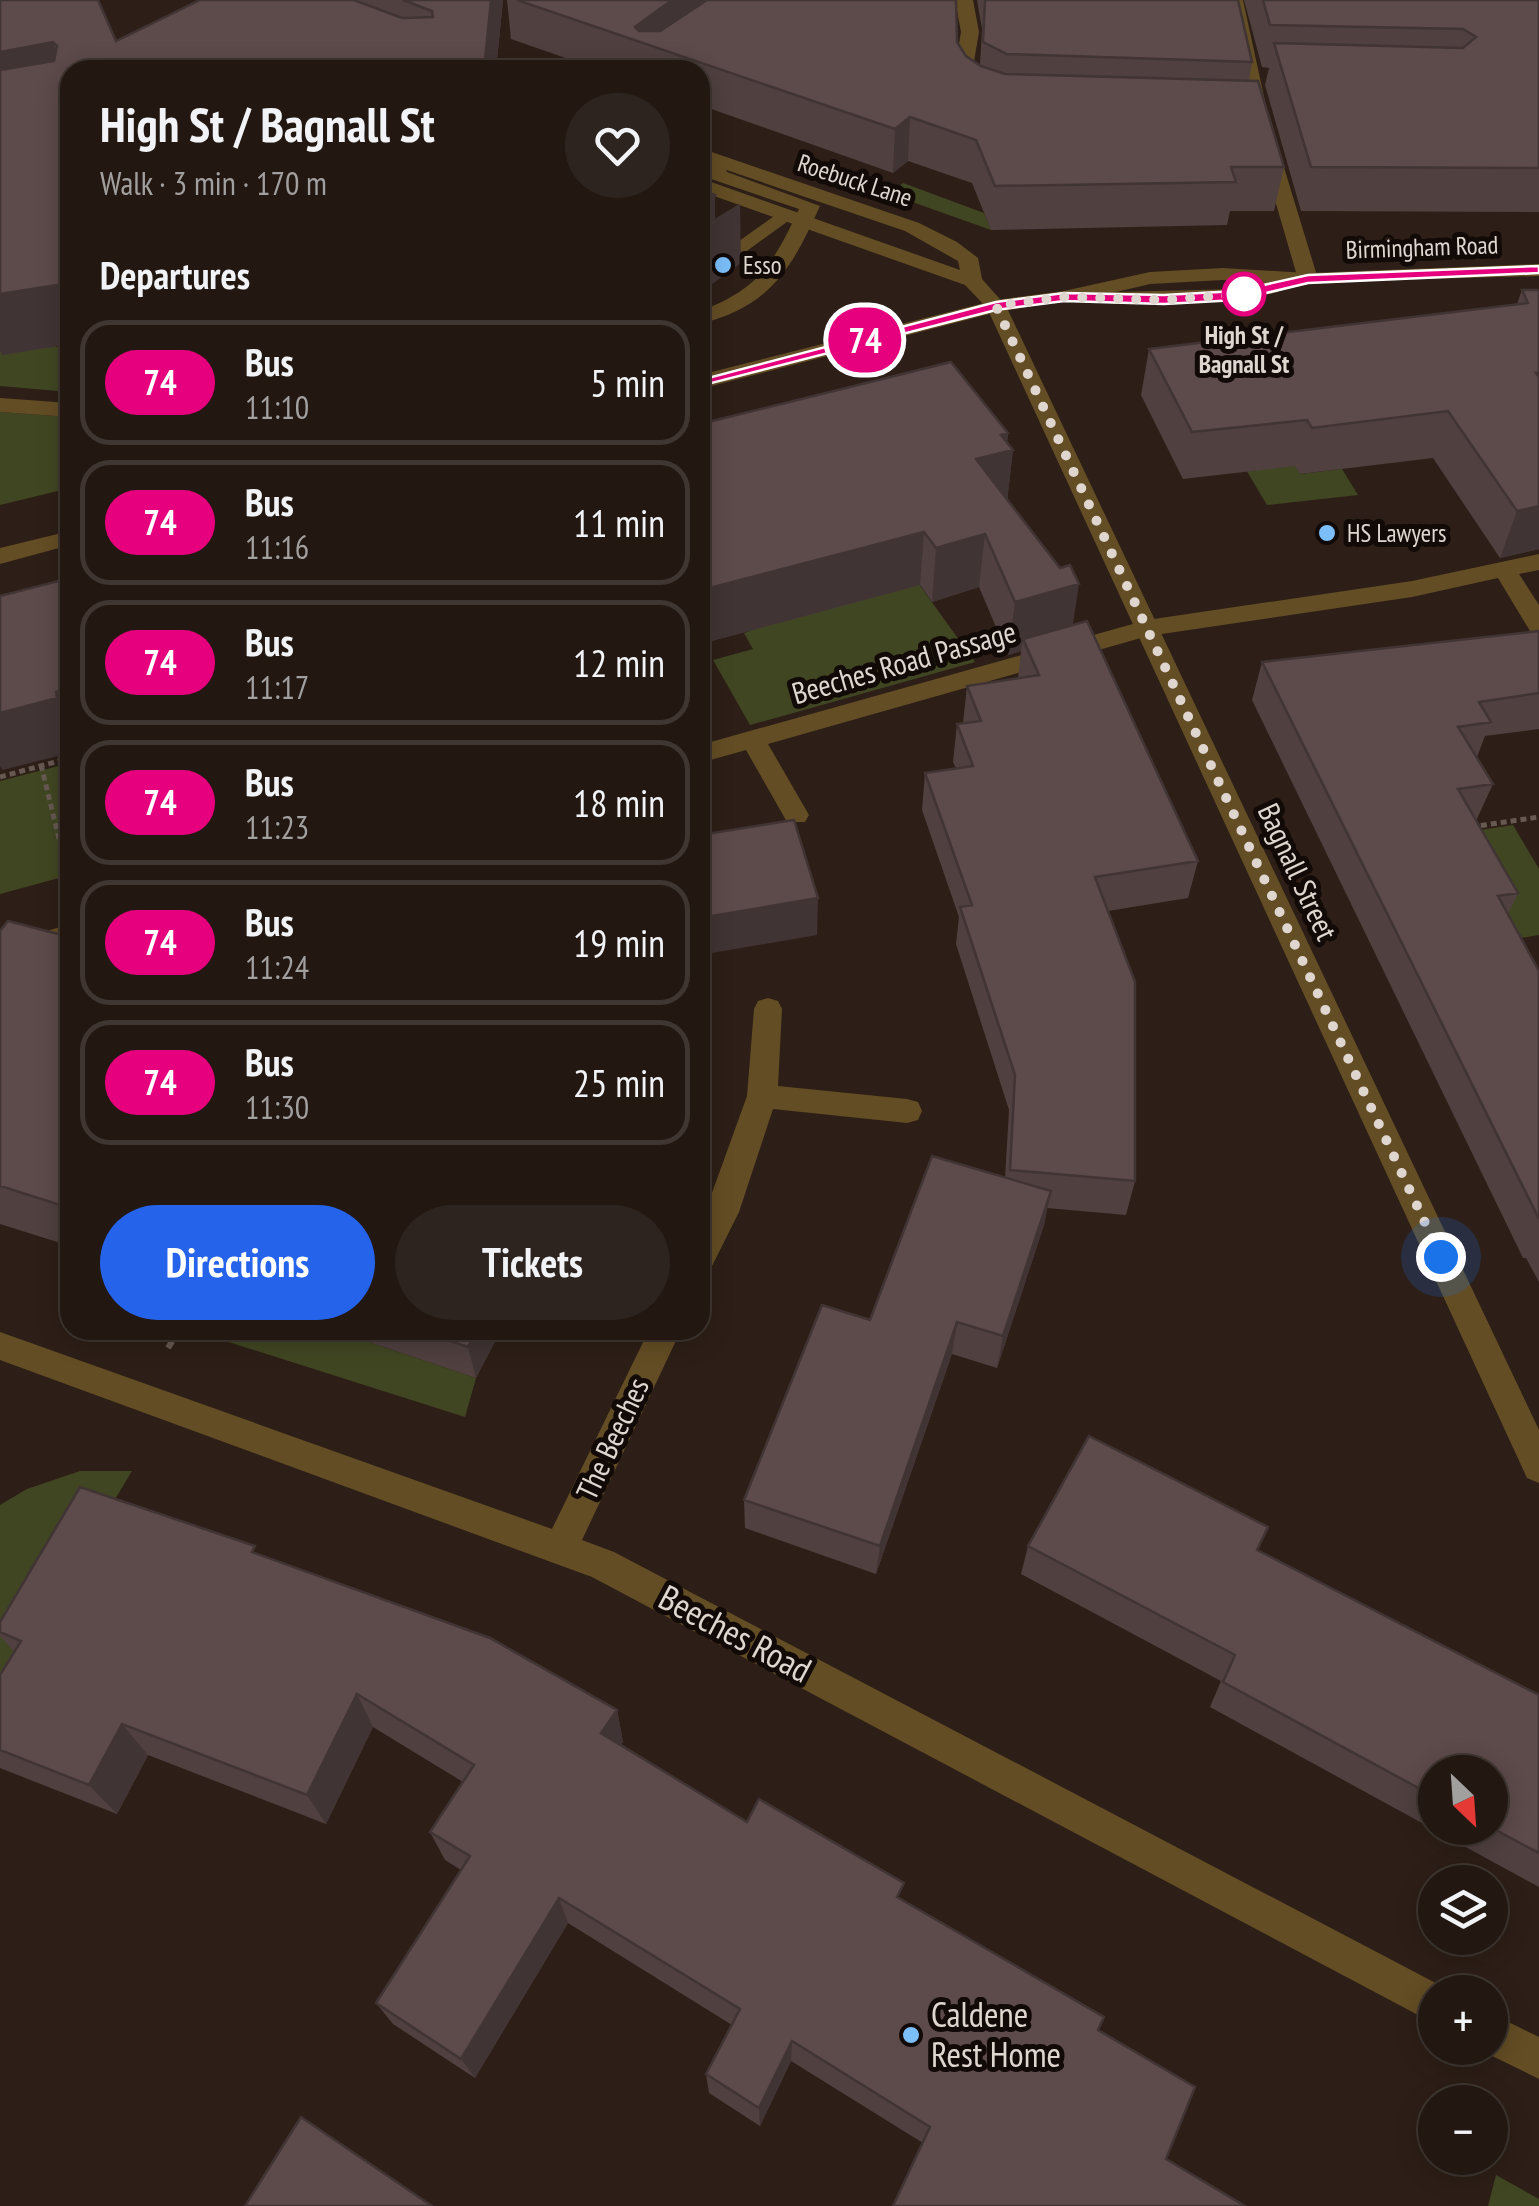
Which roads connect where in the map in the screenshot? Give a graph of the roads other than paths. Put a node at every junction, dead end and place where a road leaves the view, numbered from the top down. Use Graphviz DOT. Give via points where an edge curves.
graph roads {
  1 [pos="964,0"];
  2 [pos="1234,0"];
  3 [pos="990,104"];
  4 [pos="710,158"];
  5 [pos="710,162"];
  6 [pos="710,188"];
  7 [pos="744,200"];
  8 [pos="724,216"];
  9 [pos="794,218"];
  10 [pos="1539,270"];
  11 [pos="710,272"];
  12 [pos="1308,279"];
  13 [pos="972,280"];
  14 [pos="996,306"];
  15 [pos="710,315"];
  16 [pos="710,379"];
  17 [pos="0,405"];
  18 [pos="60,409"];
  19 [pos="60,541"];
  20 [pos="0,556"];
  21 [pos="1539,562"];
  22 [pos="1504,570"];
  23 [pos="1539,625"];
  24 [pos="1147,628"];
  25 [pos="752,740"];
  26 [pos="710,751"];
  27 [pos="796,815"];
  28 [pos="60,939"];
  29 [pos="0,956"];
  30 [pos="768,1008"];
  31 [pos="762,1096"];
  32 [pos="906,1111"];
  33 [pos="710,1237"];
  34 [pos="660,1340"];
  35 [pos="6,1357"];
  36 [pos="1539,1466"];
  37 [pos="561,1547"];
  38 [pos="1418,1995"];
  39 [pos="1508,2043"];
  40 [pos="1539,2059"];
  1 -- 3 [label="street" via="970,32 962,80 966,93"];
  2 -- 12 [label="street" via="1260,78 1251,115"];
  4 -- 13 [label="street, Roebuck Lane" via="947,243 968,258"];
  5 -- 9 [label="street" via="718,174 810,206"];
  6 -- 7 [label="street, Roebuck Lane"];
  7 -- 8 [label="street"];
  7 -- 9 [label="street, Roebuck Lane"];
  9 -- 11 [label="street"];
  9 -- 13 [label="street, Roebuck Lane"];
  9 -- 15 [label="street" via="782,269 738,305"];
  10 -- 12 [label="street, Birmingham Road"];
  12 -- 14 [label="street, Birmingham Road" via="1237,296 1064,297"];
  13 -- 14 [label="street, Roebuck Lane"];
  14 -- 16 [label="street, Birmingham Road"];
  14 -- 24 [label="street, Bagnall Street"];
  17 -- 18 [label="street"];
  19 -- 20 [label="street"];
  21 -- 22 [label="street, Beeches Road Passage"];
  22 -- 23 [label="street"];
  22 -- 24 [label="street, Beeches Road Passage"];
  24 -- 25 [label="street, Beeches Road Passage"];
  24 -- 36 [label="street, Bagnall Street"];
  25 -- 26 [label="street, Beeches Road Passage"];
  25 -- 27 [label="street"];
  28 -- 29 [label="street"];
  30 -- 31 [label="street"];
  31 -- 32 [label="street"];
  31 -- 33 [label="street"];
  34 -- 37 [label="street, The Beeches"];
  35 -- 37 [label="street, Beeches Road"];
  37 -- 38 [label="street, Beeches Road"];
  39 -- 40 [label="street"];
}
